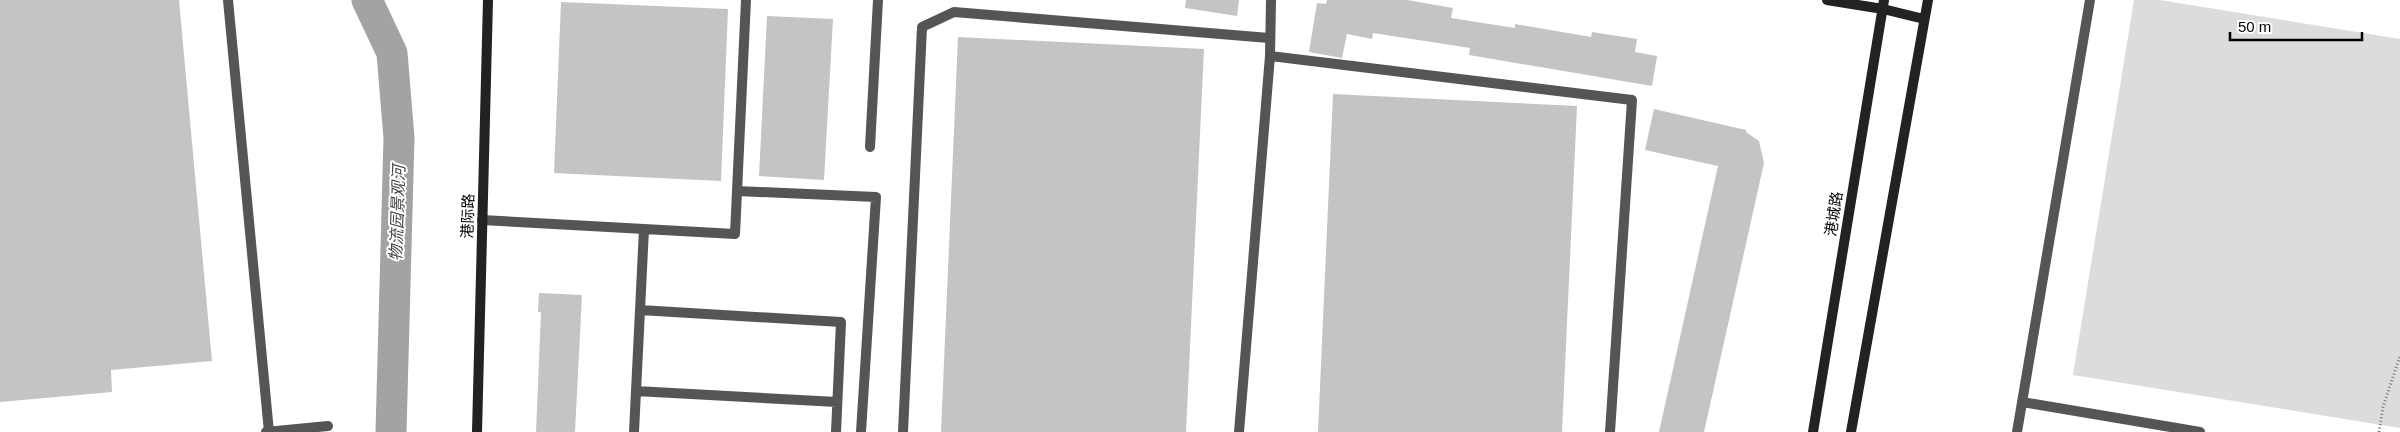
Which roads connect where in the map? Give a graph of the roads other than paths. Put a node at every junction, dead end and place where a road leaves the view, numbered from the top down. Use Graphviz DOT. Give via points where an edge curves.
graph roads {
  1 [pos="228,0"];
  2 [pos="488,0"];
  3 [pos="746,0"];
  4 [pos="878,0"];
  5 [pos="1271,0"];
  6 [pos="1826,0"];
  7 [pos="1928,0"];
  8 [pos="2090,0"];
  9 [pos="1883,5"];
  10 [pos="1924,20"];
  11 [pos="1269,38"];
  12 [pos="1270,56"];
  13 [pos="870,147"];
  14 [pos="737,191"];
  15 [pos="482,220"];
  16 [pos="644,229"];
  17 [pos="640,310"];
  18 [pos="636,391"];
  19 [pos="837,402"];
  20 [pos="2022,402"];
  21 [pos="328,426"];
  22 [pos="268,432"];
  23 [pos="477,432"];
  24 [pos="634,432"];
  25 [pos="836,432"];
  26 [pos="861,432"];
  27 [pos="903,432"];
  28 [pos="1239,432"];
  29 [pos="1610,432"];
  30 [pos="1813,432"];
  31 [pos="1851,432"];
  32 [pos="2017,432"];
  33 [pos="2200,432"];
  1 -- 22 [label="lane"];
  2 -- 15 [label="main road, 港际路"];
  3 -- 14 [label="lane"];
  4 -- 13 [label="lane"];
  5 -- 11 [label="lane"];
  6 -- 9 [label="main road"];
  7 -- 10 [label="main road"];
  8 -- 20 [label="lane"];
  9 -- 10 [label="main road"];
  9 -- 30 [label="main road, 港城路"];
  10 -- 31 [label="main road"];
  11 -- 12 [label="lane"];
  11 -- 27 [label="lane" via="954,12 922,27"];
  12 -- 28 [label="lane"];
  12 -- 29 [label="lane" via="1632,100"];
  14 -- 16 [label="lane" via="735,234"];
  14 -- 26 [label="lane" via="876,197"];
  15 -- 16 [label="lane"];
  15 -- 23 [label="main road, 港际路"];
  16 -- 17 [label="lane"];
  17 -- 18 [label="lane"];
  17 -- 19 [label="lane" via="841,322"];
  18 -- 19 [label="lane"];
  18 -- 24 [label="lane"];
  19 -- 25 [label="lane"];
  20 -- 32 [label="lane"];
  20 -- 33 [label="lane"];
  21 -- 22 [label="lane"];
}
